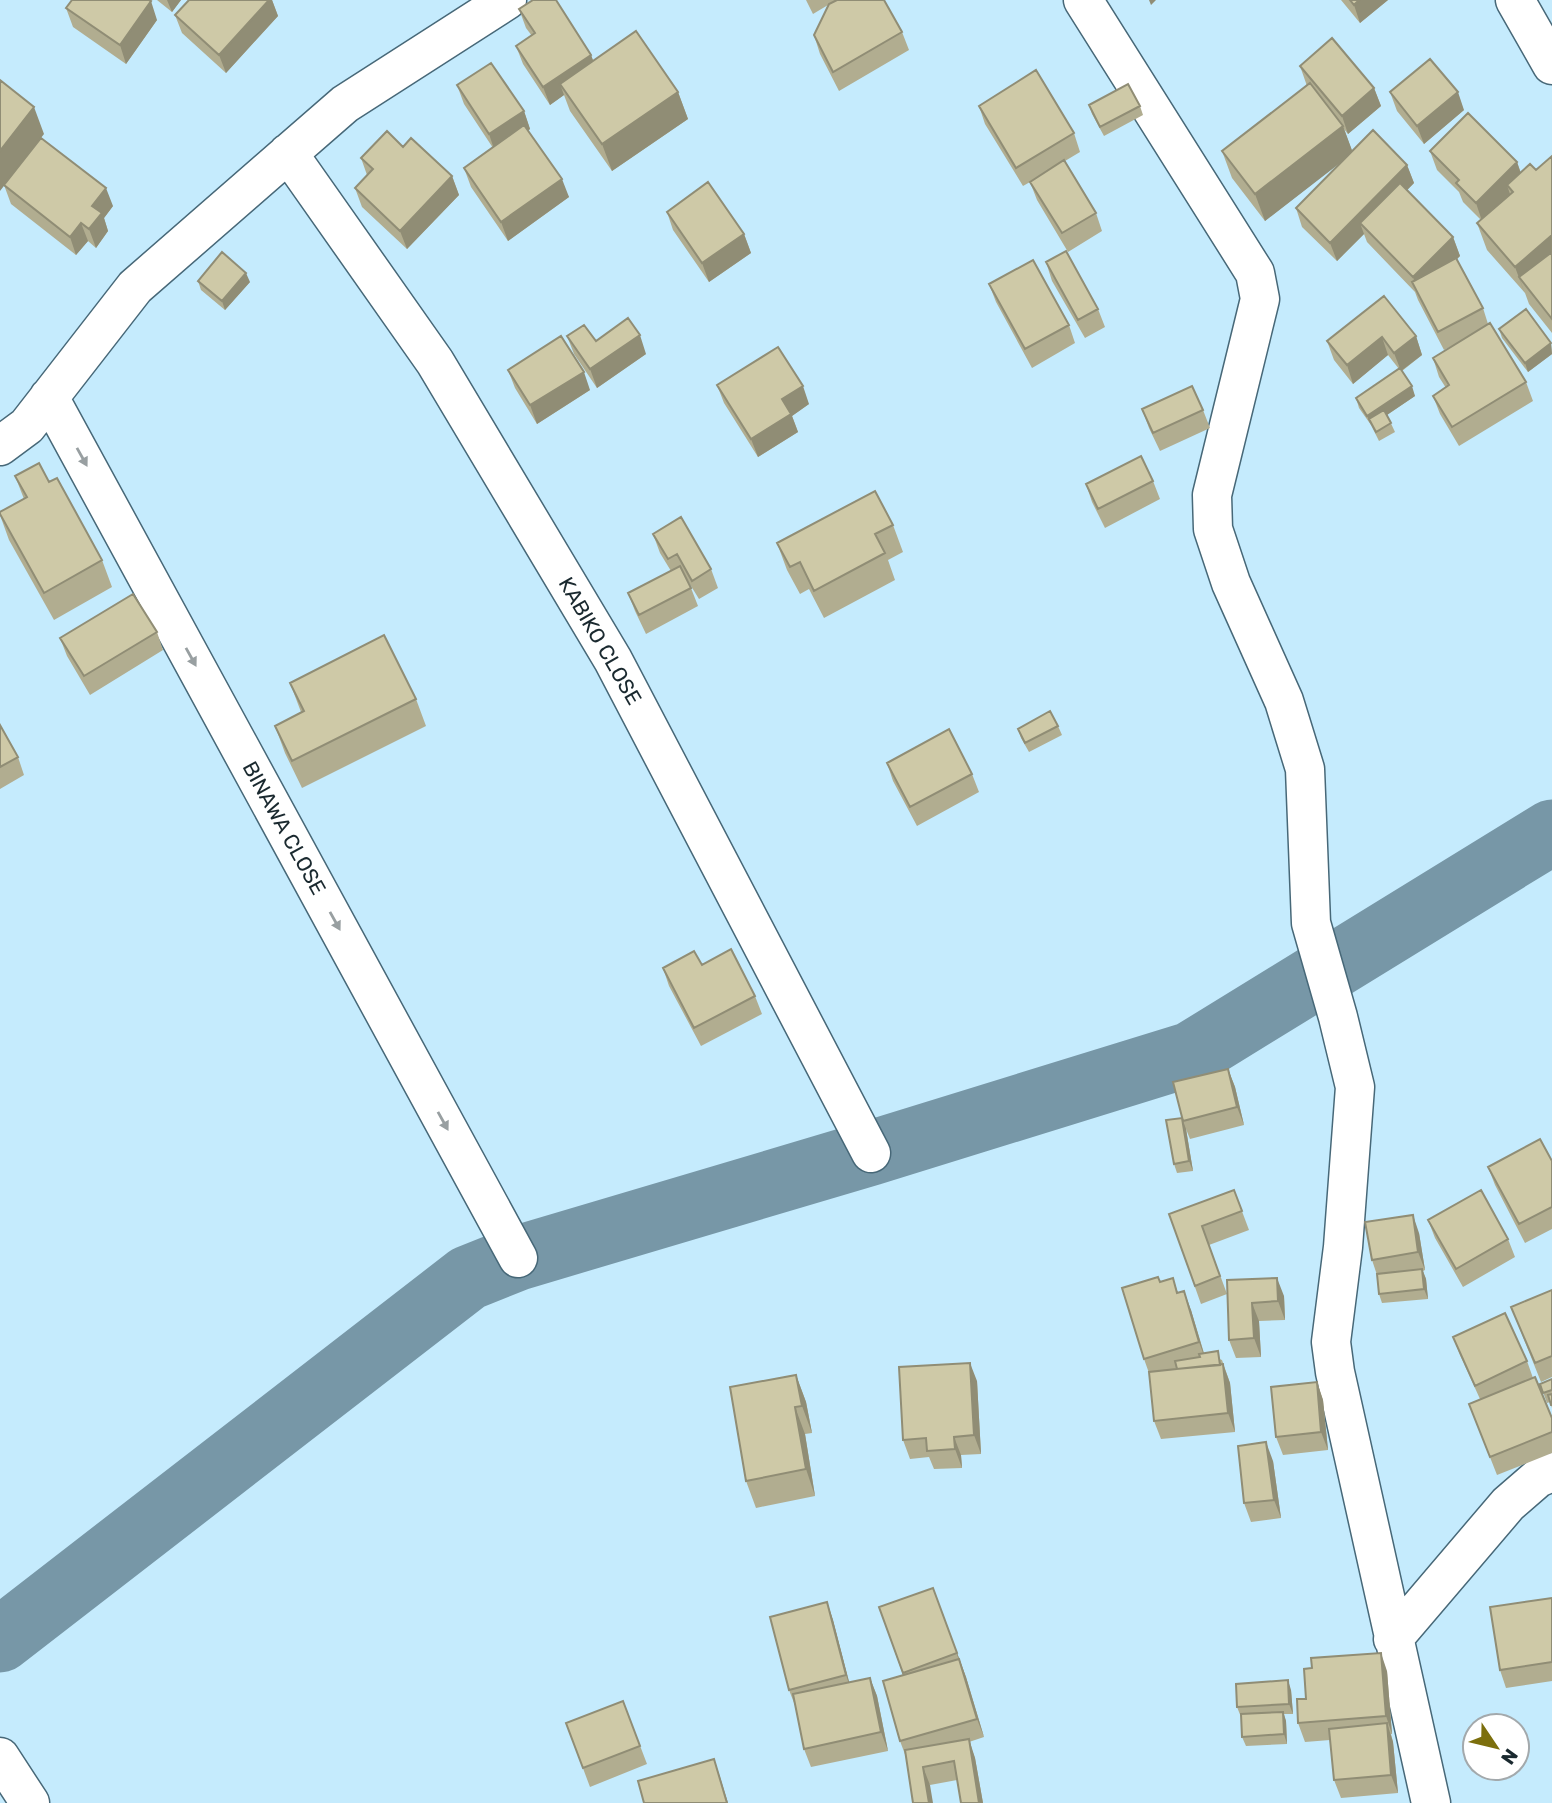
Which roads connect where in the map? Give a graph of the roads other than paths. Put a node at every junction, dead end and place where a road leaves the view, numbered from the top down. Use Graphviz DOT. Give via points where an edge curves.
graph roads {
  1 [pos="507,0"];
  2 [pos="1083,0"];
  3 [pos="1515,0"];
  4 [pos="1552,65"];
  5 [pos="288,153"];
  6 [pos="49,397"];
  7 [pos="0,446"];
  8 [pos="871,1153"];
  9 [pos="518,1258"];
  10 [pos="1552,1472"];
  11 [pos="1393,1639"];
  12 [pos="0,1757"];
  13 [pos="30,1803"];
  14 [pos="1431,1803"];
  1 -- 5 [label="street" via="345,104"];
  2 -- 11 [label="street" via="1255,273 1259,299 1212,495 1213,528 1231,583 1284,701 1305,769 1311,923 1354,1087 1331,1342"];
  3 -- 4 [label="street"];
  5 -- 6 [label="street" via="135,287"];
  5 -- 8 [label="street, KABIKO CLOSE" via="435,362 612,660"];
  6 -- 7 [label="street" via="27,426"];
  6 -- 9 [label="street, BINAWA CLOSE, one-way"];
  10 -- 11 [label="street" via="1508,1504"];
  11 -- 14 [label="street"];
  12 -- 13 [label="street"];
}
